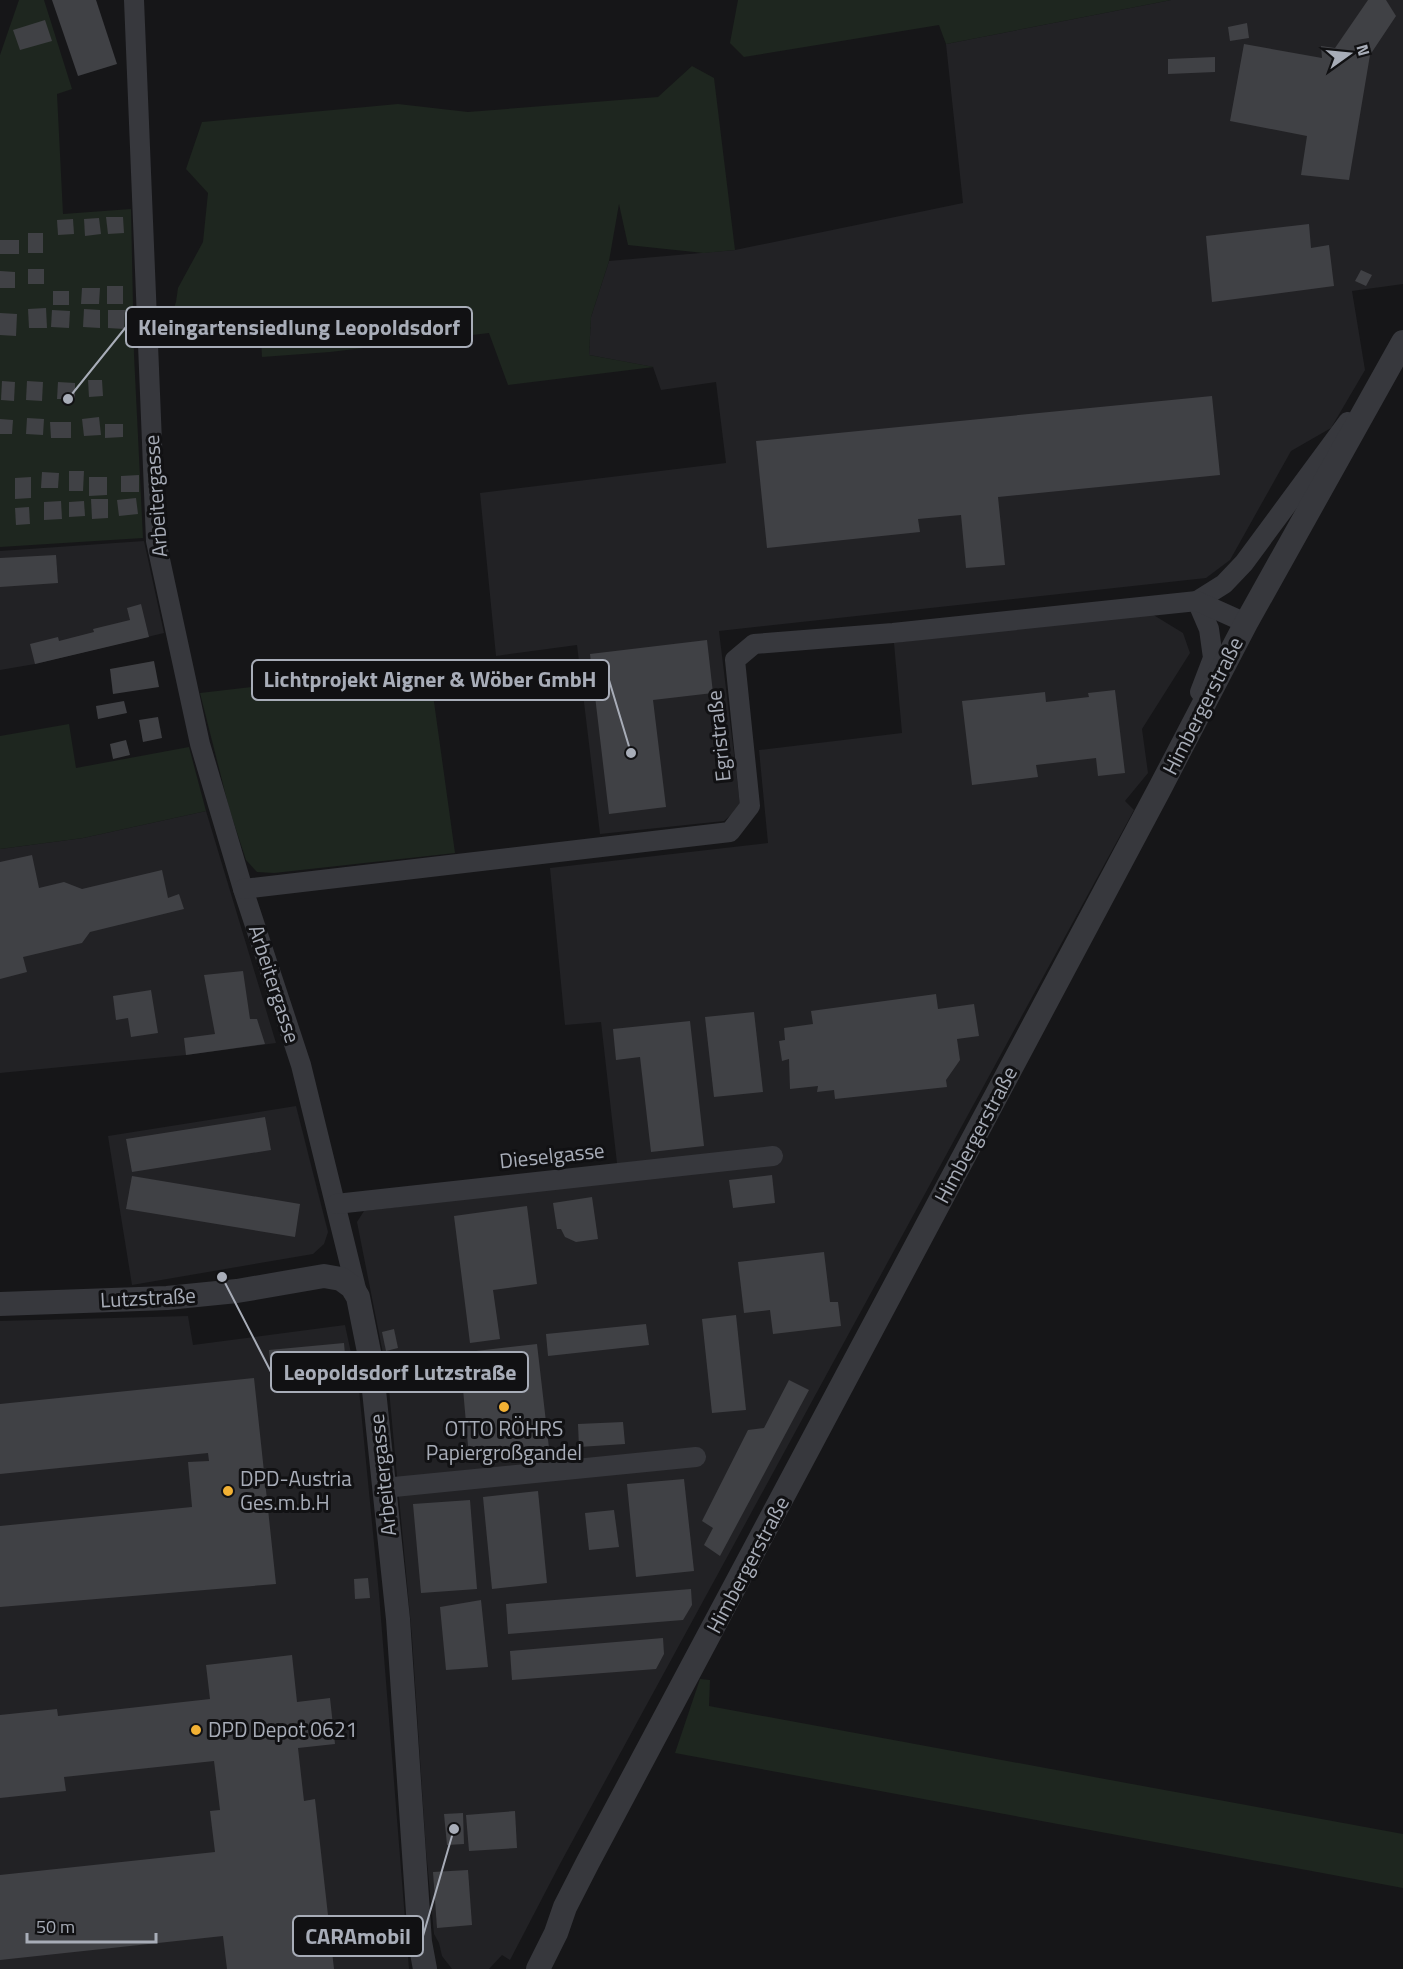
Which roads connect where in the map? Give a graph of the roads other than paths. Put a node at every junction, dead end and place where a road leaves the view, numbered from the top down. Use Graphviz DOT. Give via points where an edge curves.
graph roads {
  1 [pos="134,0"];
  2 [pos="1398,350"];
  3 [pos="1197,601"];
  4 [pos="1246,623"];
  5 [pos="1160,790"];
  6 [pos="243,889"];
  7 [pos="773,1156"];
  8 [pos="336,1204"];
  9 [pos="358,1297"];
  10 [pos="0,1304"];
  11 [pos="696,1456"];
  12 [pos="384,1488"];
  13 [pos="556,1933"];
  14 [pos="425,1969"];
  15 [pos="538,1969"];
  16 [pos="555,1969"];
  1 -- 6 [label="street, Arbeitergasse" via="156,541 200,744"];
  2 -- 3 [label="street" via="1244,563 1224,584"];
  2 -- 4 [label="street, Himbergerstraße"];
  3 -- 4 [label="street"];
  3 -- 5 [label="street" via="1209,629 1213,658"];
  3 -- 6 [label="street, Egristraße" via="754,644 735,660 750,806 730,832"];
  4 -- 5 [label="street, Himbergerstraße"];
  5 -- 13 [label="street, Himbergerstraße" via="588,1862"];
  6 -- 8 [label="street, Arbeitergasse" via="301,1065"];
  7 -- 8 [label="street, Dieselgasse"];
  8 -- 9 [label="street, Arbeitergasse"];
  9 -- 10 [label="street, Lutzstraße" via="341,1279 324,1276 167,1298"];
  9 -- 12 [label="street, Arbeitergasse" via="371,1362"];
  11 -- 12 [label="street"];
  12 -- 14 [label="street, Arbeitergasse"];
  13 -- 15 [label="street, Himbergerstraße"];
  13 -- 16 [label="street, Himbergerstraße"];
}
